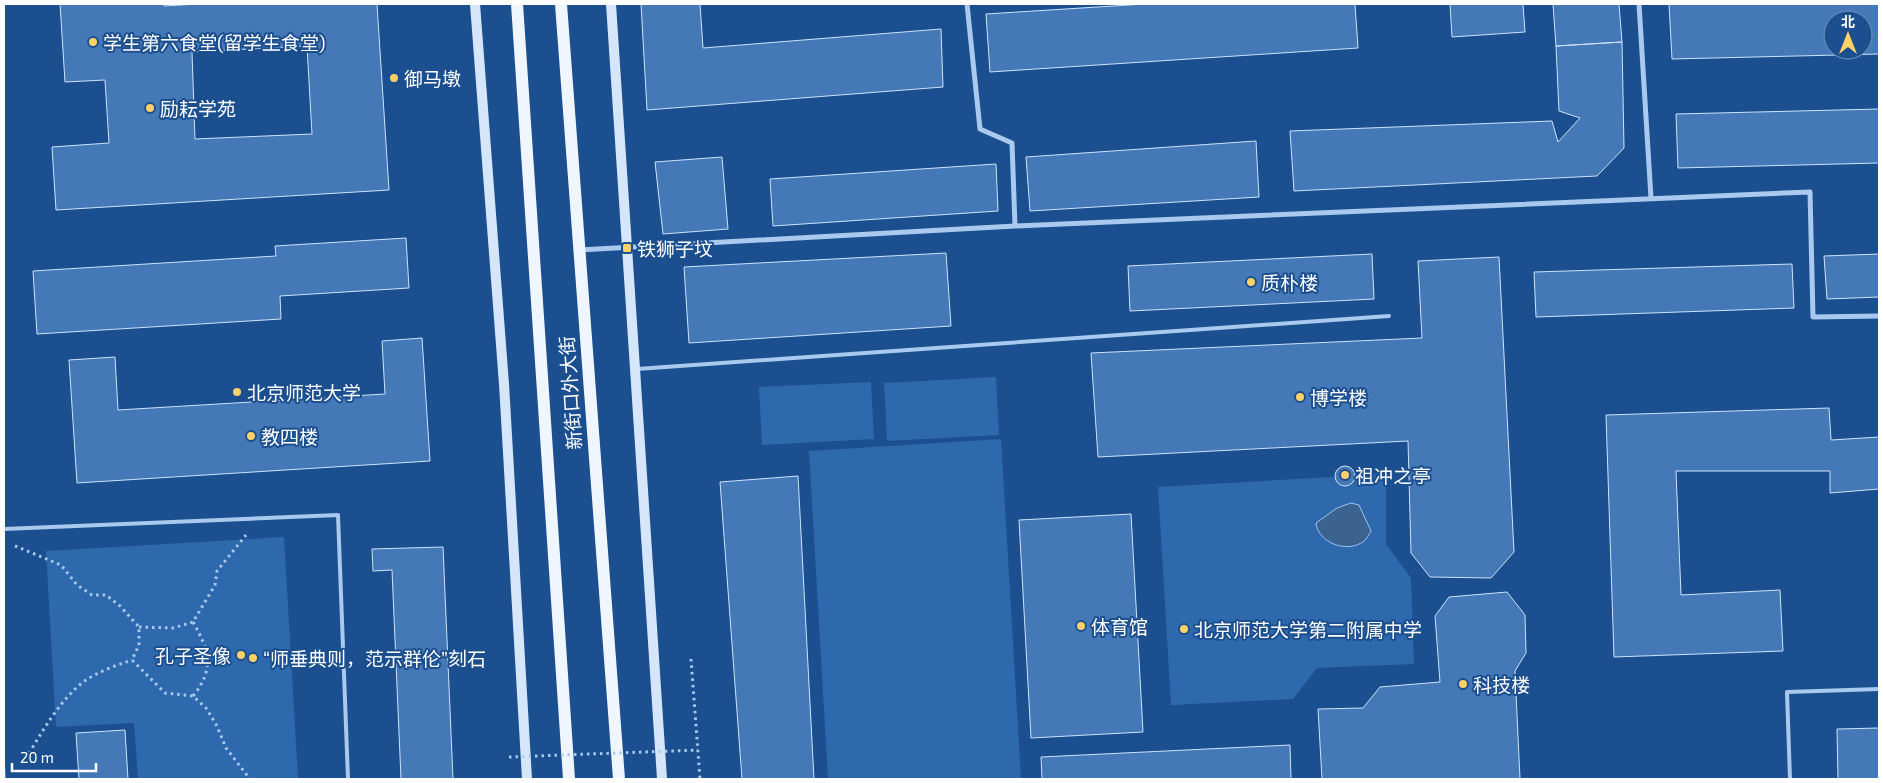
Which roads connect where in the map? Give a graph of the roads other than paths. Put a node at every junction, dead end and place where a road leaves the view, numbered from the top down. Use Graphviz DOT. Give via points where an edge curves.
graph roads {
  1 [pos="475,4"];
  2 [pos="517,4"];
  3 [pos="560,4"];
  4 [pos="611,4"];
  5 [pos="967,4"];
  6 [pos="1639,4"];
  7 [pos="1651,198"];
  8 [pos="1015,226"];
  9 [pos="627,248"];
  10 [pos="577,250"];
  11 [pos="1389,316"];
  12 [pos="1879,316"];
  13 [pos="635,369"];
  14 [pos="4,529"];
  15 [pos="1879,689"];
  16 [pos="348,779"];
  17 [pos="526,779"];
  18 [pos="569,779"];
  19 [pos="619,779"];
  20 [pos="662,779"];
  21 [pos="1790,779"];
  1 -- 17 [label="street" via="504,384"];
  2 -- 18 [label="main road, 新街口外大街"];
  3 -- 10 [label="main road, 新街口外大街"];
  4 -- 9 [label="street"];
  5 -- 8 [label="street" via="980,129 1012,143"];
  6 -- 7 [label="street"];
  7 -- 8 [label="street"];
  7 -- 12 [label="street" via="1810,192 1813,318"];
  8 -- 9 [label="street"];
  9 -- 10 [label="street"];
  9 -- 13 [label="street"];
  10 -- 19 [label="main road, 新街口外大街"];
  11 -- 13 [label="lane"];
  13 -- 20 [label="street"];
  14 -- 16 [label="lane" via="338,515"];
  15 -- 21 [label="lane" via="1787,692"];
}
